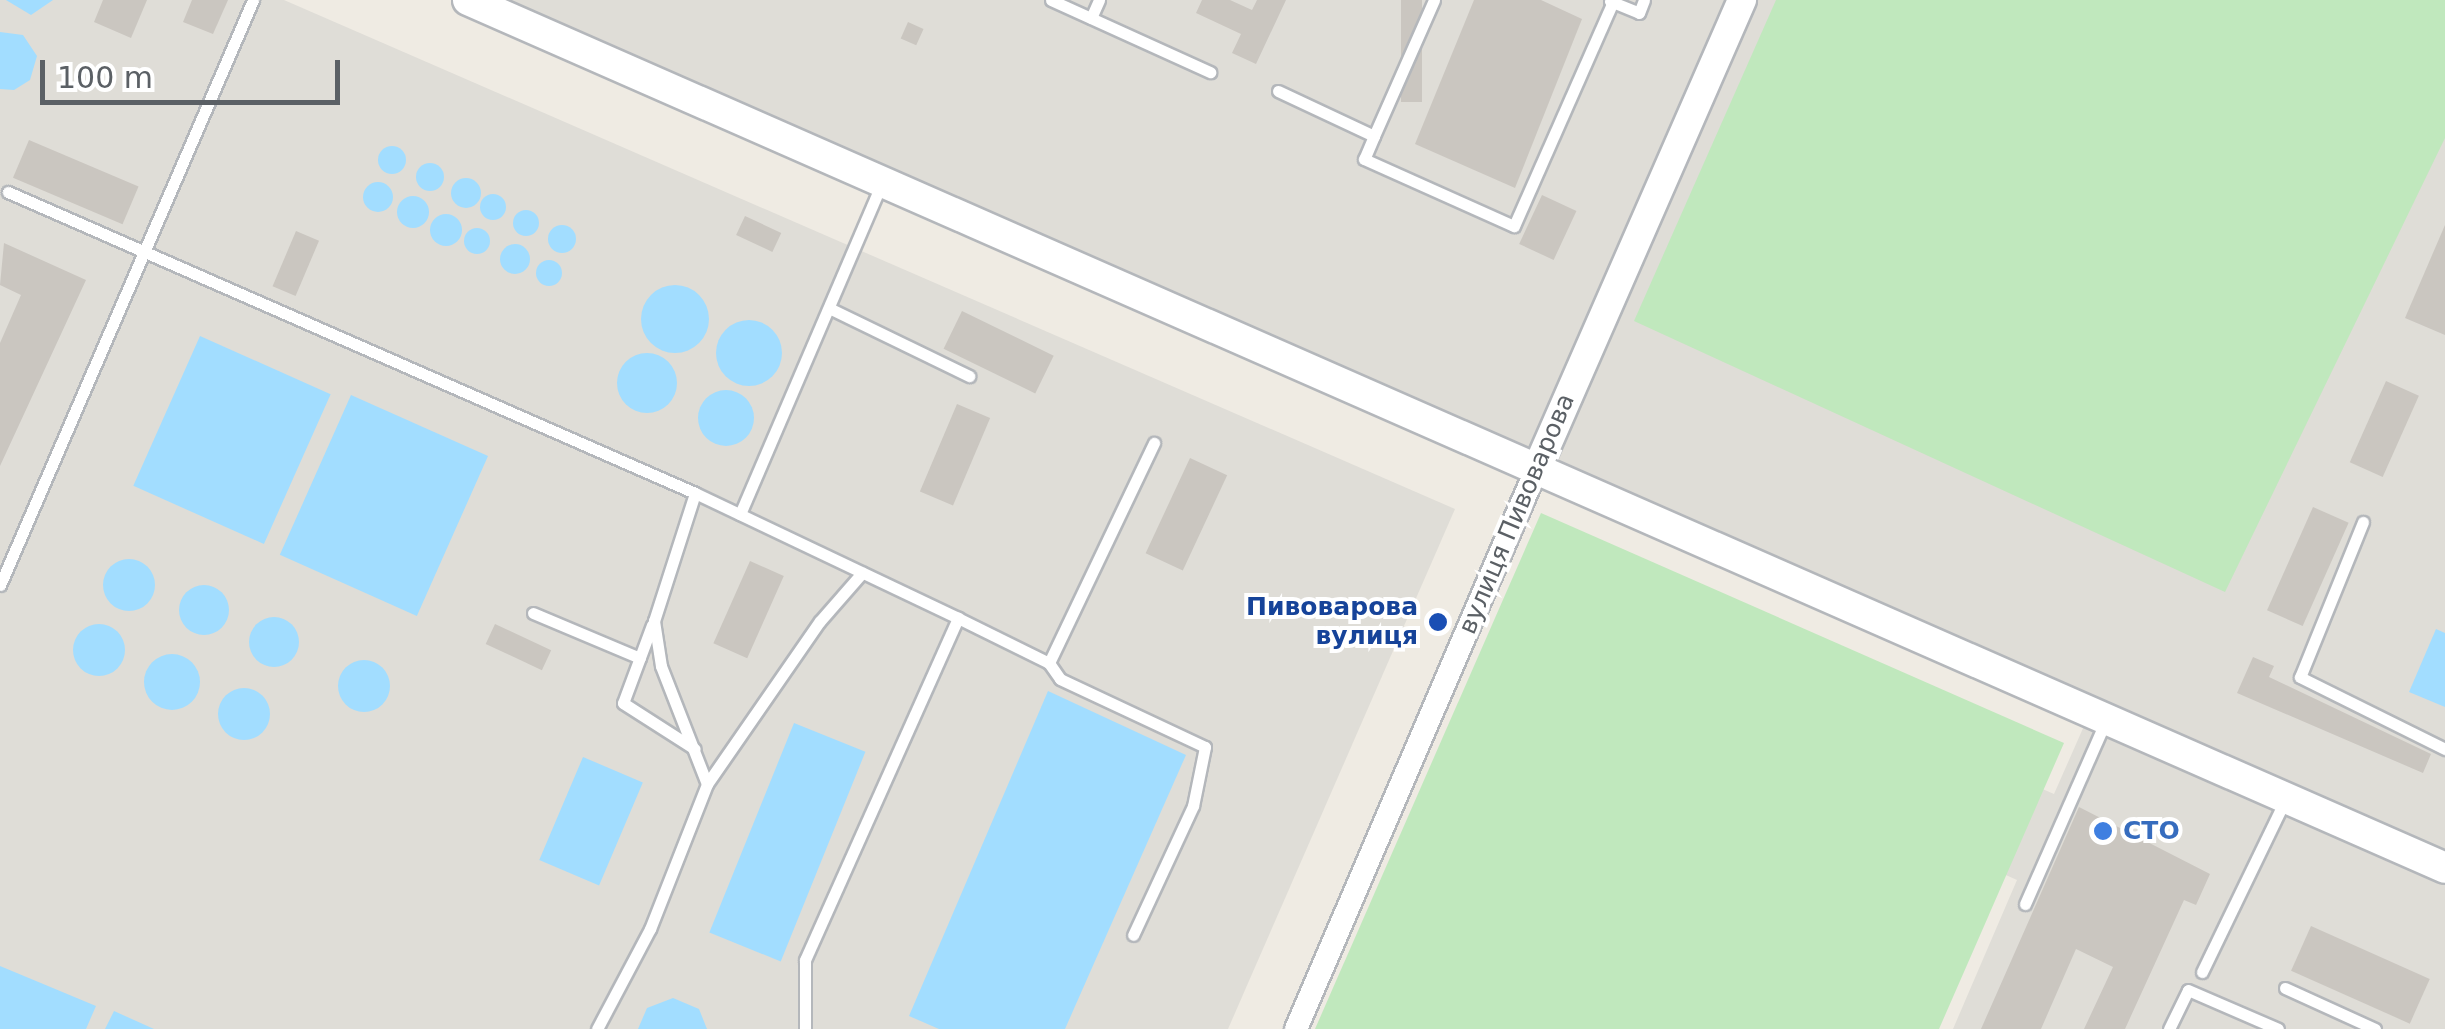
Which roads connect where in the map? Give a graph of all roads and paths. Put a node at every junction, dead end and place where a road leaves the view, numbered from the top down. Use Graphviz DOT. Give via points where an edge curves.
graph roads {
  1 [pos="252,0"];
  2 [pos="468,0"];
  3 [pos="1051,0"];
  4 [pos="1100,0"];
  5 [pos="1434,0"];
  6 [pos="1644,0"];
  7 [pos="1742,0"];
  8 [pos="1610,1"];
  9 [pos="1092,18"];
  10 [pos="1210,72"];
  11 [pos="1278,92"];
  12 [pos="1374,136"];
  13 [pos="883,182"];
  14 [pos="8,192"];
  15 [pos="143,252"];
  16 [pos="829,308"];
  17 [pos="969,376"];
  18 [pos="1154,443"];
  19 [pos="1537,468"];
  20 [pos="695,493"];
  21 [pos="740,514"];
  22 [pos="2363,522"];
  23 [pos="4,563"];
  24 [pos="862,573"];
  25 [pos="0,585"];
  26 [pos="533,613"];
  27 [pos="958,618"];
  28 [pos="654,621"];
  29 [pos="640,658"];
  30 [pos="1049,663"];
  31 [pos="2107,719"];
  32 [pos="695,749"];
  33 [pos="2445,750"];
  34 [pos="707,784"];
  35 [pos="2286,798"];
  36 [pos="2445,868"];
  37 [pos="2025,904"];
  38 [pos="1133,935"];
  39 [pos="2202,972"];
  40 [pos="2285,988"];
  41 [pos="597,1029"];
  42 [pos="805,1029"];
  43 [pos="1296,1029"];
  44 [pos="2169,1029"];
  45 [pos="2278,1029"];
  46 [pos="2375,1029"];
  1 -- 15 [label="lane"];
  2 -- 13 [label="main road"];
  3 -- 9 [label="lane"];
  4 -- 9 [label="lane"];
  5 -- 12 [label="lane"];
  6 -- 8 [label="lane" via="1639,13"];
  7 -- 19 [label="street, вулиця Пивоварова"];
  8 -- 12 [label="lane" via="1514,226 1364,159"];
  9 -- 10 [label="lane"];
  11 -- 12 [label="lane"];
  13 -- 16 [label="lane"];
  13 -- 19 [label="main road"];
  14 -- 15 [label="lane"];
  15 -- 20 [label="lane"];
  15 -- 23 [label="lane"];
  16 -- 17 [label="lane"];
  16 -- 21 [label="lane"];
  18 -- 30 [label="lane"];
  19 -- 31 [label="main road"];
  19 -- 43 [label="street, вулиця Пивоварова"];
  20 -- 21 [label="lane"];
  20 -- 28 [label="lane"];
  21 -- 24 [label="lane"];
  22 -- 33 [label="lane" via="2300,677"];
  23 -- 25 [label="lane"];
  24 -- 27 [label="lane"];
  24 -- 34 [label="lane" via="820,621"];
  26 -- 29 [label="lane"];
  27 -- 30 [label="lane"];
  27 -- 42 [label="lane" via="805,960"];
  28 -- 29 [label="lane"];
  28 -- 32 [label="lane" via="660,666"];
  29 -- 32 [label="lane" via="623,703"];
  30 -- 38 [label="lane" via="1060,679 1206,748 1194,806"];
  31 -- 35 [label="main road"];
  31 -- 37 [label="lane"];
  32 -- 34 [label="lane"];
  34 -- 41 [label="lane" via="650,929"];
  35 -- 36 [label="main road"];
  35 -- 39 [label="lane"];
  40 -- 46 [label="lane"];
  44 -- 45 [label="lane" via="2188,990"];
}
